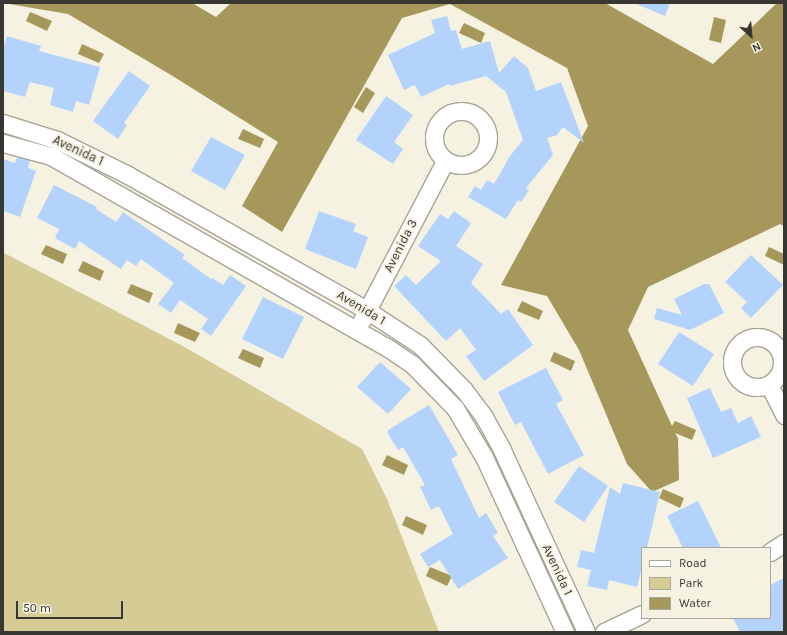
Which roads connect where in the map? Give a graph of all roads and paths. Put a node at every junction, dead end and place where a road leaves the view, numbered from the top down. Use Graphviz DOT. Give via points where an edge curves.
graph roads {
  1 [pos="3,123"];
  2 [pos="3,143"];
  3 [pos="446,161"];
  4 [pos="240,239"];
  5 [pos="229,257"];
  6 [pos="368,311"];
  7 [pos="356,330"];
  8 [pos="769,385"];
  9 [pos="784,415"];
  10 [pos="784,543"];
  11 [pos="771,551"];
  12 [pos="641,614"];
  13 [pos="565,632"];
  14 [pos="586,632"];
  15 [pos="604,632"];
  1 -- 4 [label="street, Avenida 1" via="57,140 128,175"];
  2 -- 5 [label="street, Avenida 1" via="51,156"];
  3 -- 6 [label="street, Avenida 3"];
  4 -- 5 [label="street"];
  4 -- 6 [label="street, Avenida 1"];
  5 -- 7 [label="street, Avenida 1"];
  6 -- 7 [label="street, Avenida 3"];
  6 -- 14 [label="street, Avenida 1" via="420,345 464,390 484,416"];
  7 -- 13 [label="street, Avenida 1" via="412,364 454,408 484,457"];
  8 -- 9 [label="street"];
  10 -- 11 [label="street"];
  12 -- 15 [label="street"];
}
